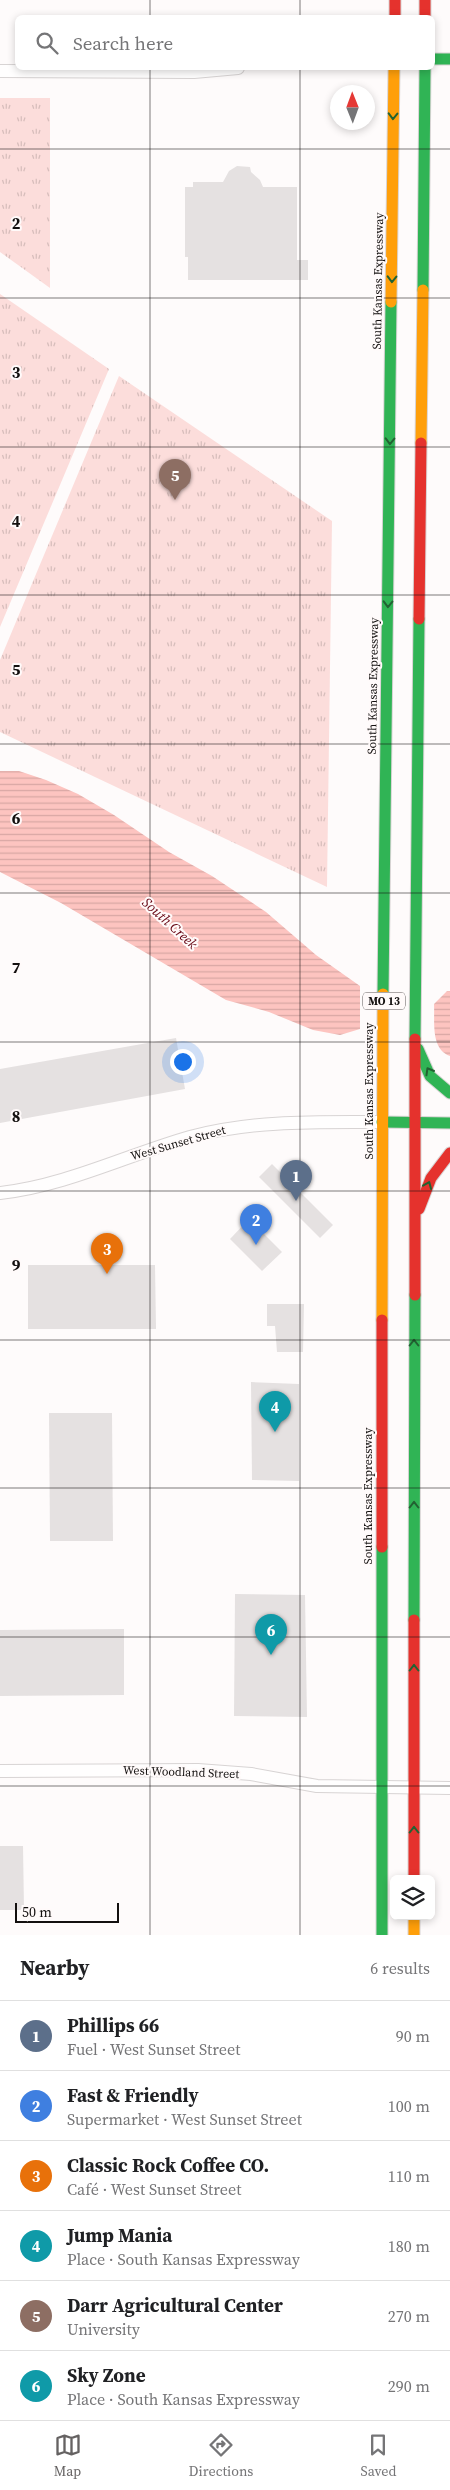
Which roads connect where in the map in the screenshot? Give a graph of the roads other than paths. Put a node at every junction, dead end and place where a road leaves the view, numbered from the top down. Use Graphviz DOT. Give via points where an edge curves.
graph roads {
  1 [pos="395,0"];
  2 [pos="425,0"];
  3 [pos="395,15"];
  4 [pos="425,15"];
  5 [pos="435,59"];
  6 [pos="450,59"];
  7 [pos="216,70"];
  8 [pos="394,70"];
  9 [pos="425,70"];
  10 [pos="0,71"];
  11 [pos="415,1043"];
  12 [pos="450,1093"];
  13 [pos="382,1122"];
  14 [pos="414,1122"];
  15 [pos="450,1123"];
  16 [pos="450,1153"];
  17 [pos="0,1193"];
  18 [pos="414,1220"];
  19 [pos="0,1771"];
  20 [pos="382,1788"];
  21 [pos="414,1788"];
  22 [pos="450,1788"];
  23 [pos="414,1875"];
  24 [pos="414,1920"];
  25 [pos="382,1935"];
  26 [pos="414,1935"];
  1 -- 3 [label="main road"];
  2 -- 4 [label="main road"];
  5 -- 6 [label="main road"];
  7 -- 10 [label="street"];
  8 -- 13 [label="main road, South Kansas Expressway / MO 13, one-way"];
  9 -- 11 [label="main road, MO 13"];
  12 -- 11 [label="main road, one-way" via="430,1076"];
  11 -- 14 [label="main road, MO 13"];
  13 -- 14 [label="main road, West Sunset Street"];
  13 -- 17 [label="street, West Sunset Street" via="242,1126 162,1145 58,1180"];
  13 -- 20 [label="main road, South Kansas Expressway / MO 13"];
  14 -- 15 [label="main road, West Sunset Street"];
  14 -- 18 [label="main road, MO 13"];
  18 -- 16 [label="main road, one-way" via="430,1178"];
  21 -- 18 [label="main road, MO 13, one-way"];
  19 -- 20 [label="street, West Woodland Street" via="198,1770 251,1774 317,1786"];
  20 -- 21 [label="street, West Woodland Street"];
  20 -- 25 [label="main road, South Kansas Expressway / MO 13"];
  21 -- 22 [label="street, West Woodland Street"];
  23 -- 21 [label="main road, MO 13, one-way"];
  24 -- 26 [label="main road"];
}
